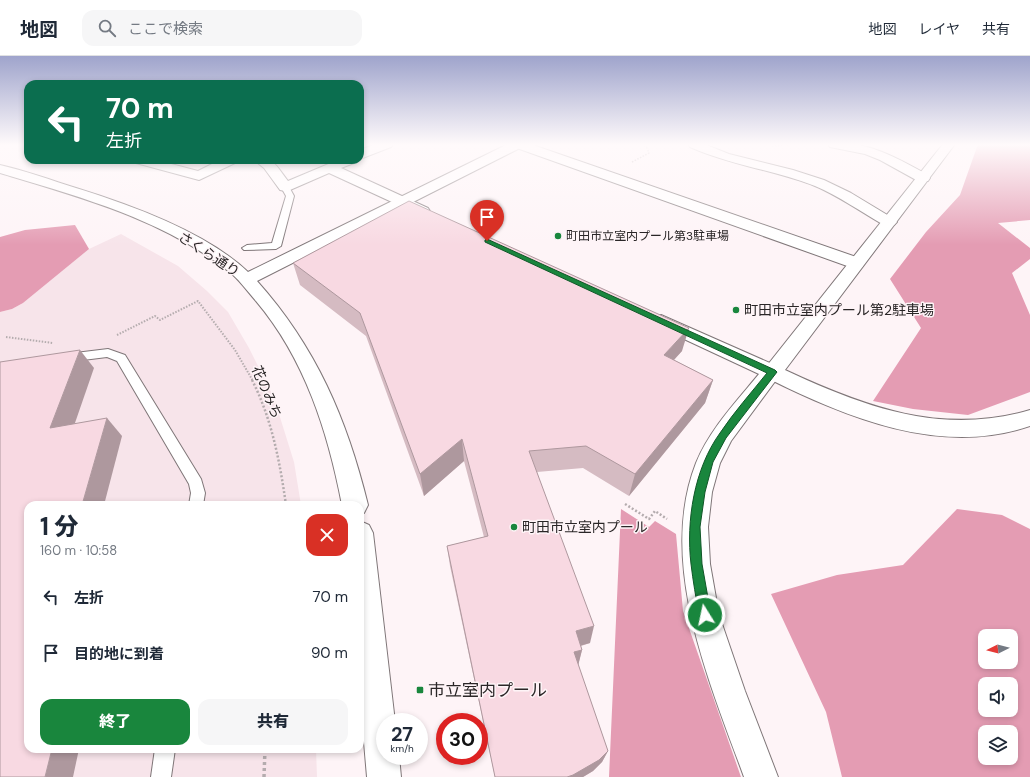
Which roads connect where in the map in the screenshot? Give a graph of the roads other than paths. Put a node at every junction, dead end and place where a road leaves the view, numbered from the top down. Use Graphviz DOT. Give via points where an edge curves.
graph roads {
  1 [pos="28,178"];
  2 [pos="279,178"];
  3 [pos="307,178"];
  4 [pos="350,178"];
  5 [pos="451,178"];
  6 [pos="614,178"];
  7 [pos="803,178"];
  8 [pos="923,178"];
  9 [pos="285,187"];
  10 [pos="402,202"];
  11 [pos="438,218"];
  12 [pos="889,222"];
  13 [pos="247,248"];
  14 [pos="856,263"];
  15 [pos="247,280"];
  16 [pos="649,316"];
  17 [pos="55,360"];
  18 [pos="772,372"];
  19 [pos="1030,418"];
  20 [pos="197,501"];
  21 [pos="354,501"];
  22 [pos="364,574"];
  23 [pos="164,753"];
  24 [pos="161,777"];
  25 [pos="384,777"];
  26 [pos="761,777"];
  1 -- 15 [label="street, さくら通り" via="148,219 176,232 210,251"];
  2 -- 9 [label="street"];
  3 -- 9 [label="street"];
  4 -- 10 [label="street"];
  5 -- 10 [label="street"];
  6 -- 14 [label="street"];
  7 -- 12 [label="street" via="838,192"];
  8 -- 12 [label="street"];
  9 -- 13 [label="lane" via="290,196 276,246"];
  10 -- 11 [label="street"];
  10 -- 15 [label="street"];
  12 -- 14 [label="street"];
  14 -- 18 [label="street"];
  15 -- 21 [label="street, さくら通り" via="297,344 330,414 343,450"];
  16 -- 18 [label="street"];
  17 -- 20 [label="lane" via="108,353 121,358 196,483"];
  18 -- 19 [label="street" via="855,410 913,426 980,428 1001,426"];
  18 -- 26 [label="street" via="722,436 708,462 695,527 696,564 705,615 729,691"];
  22 -- 25 [label="street"];
  23 -- 24 [label="lane"];
}
